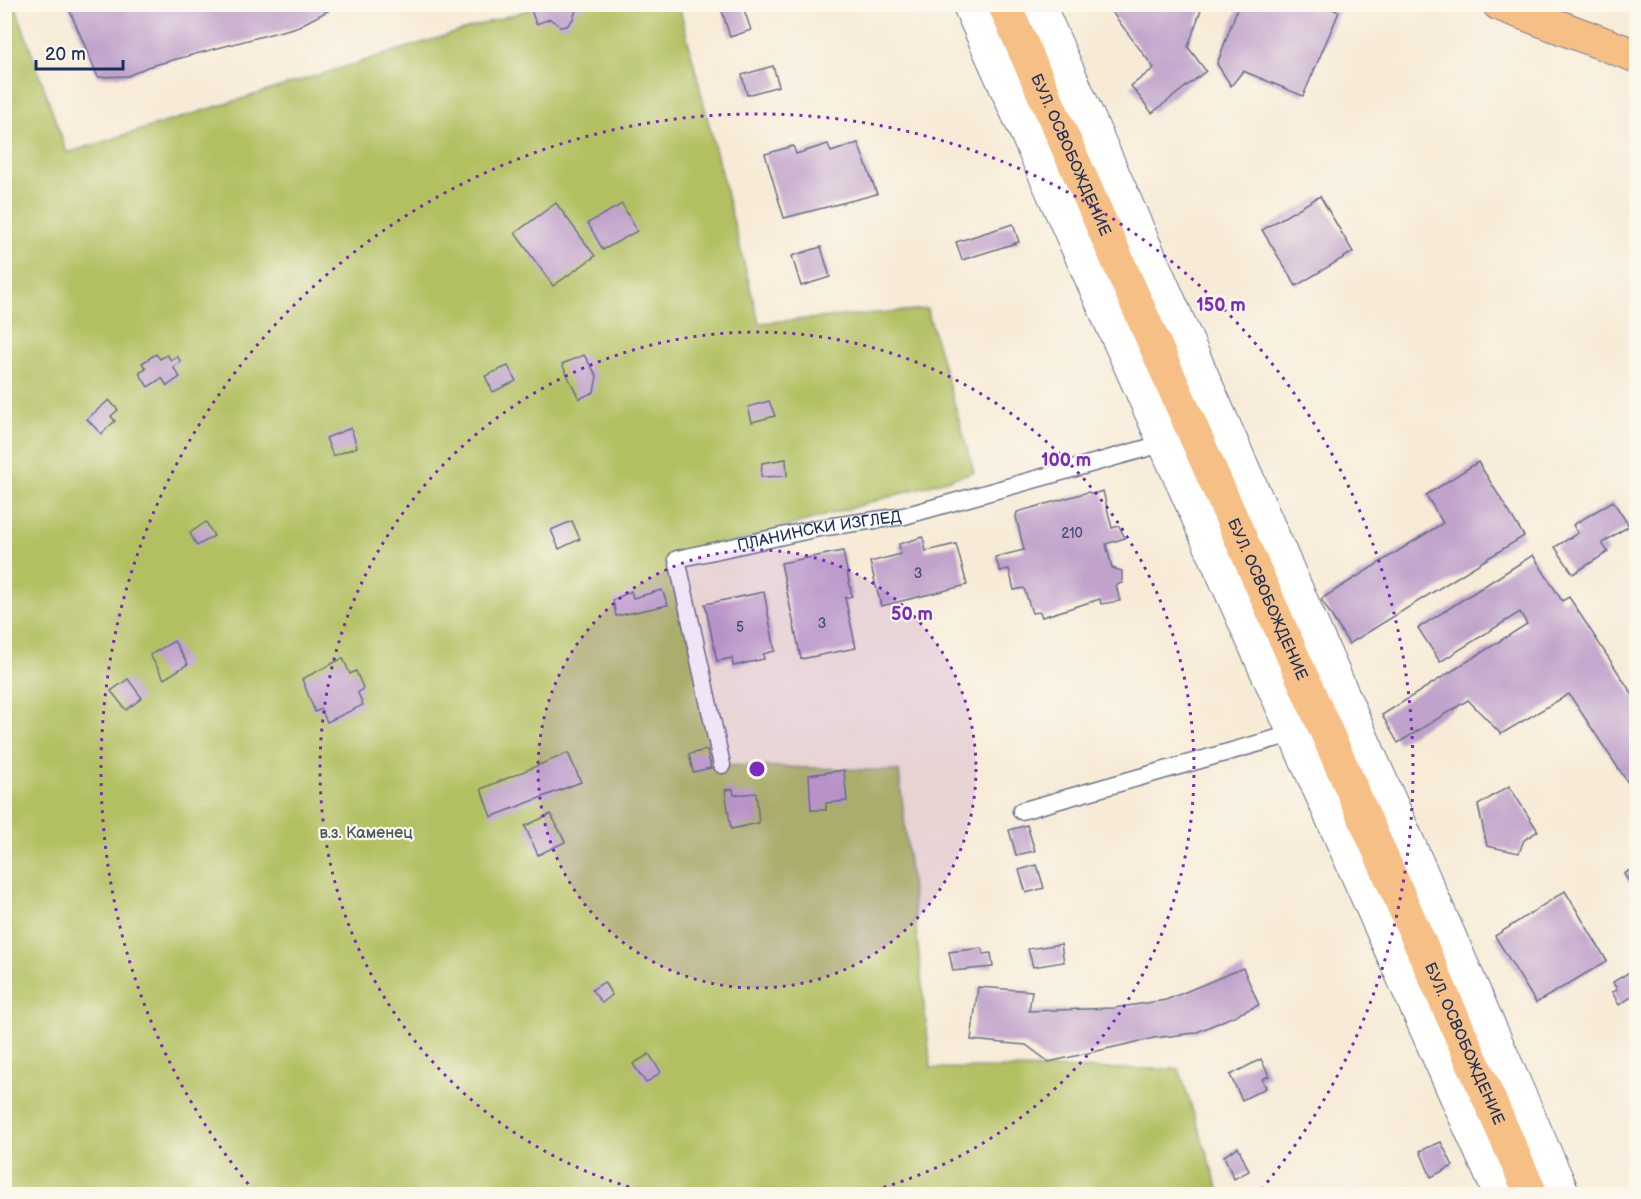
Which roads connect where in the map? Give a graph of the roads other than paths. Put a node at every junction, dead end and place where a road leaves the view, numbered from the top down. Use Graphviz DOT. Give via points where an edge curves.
graph roads {
  1 [pos="969,4"];
  2 [pos="1004,4"];
  3 [pos="1038,4"];
  4 [pos="1499,4"];
  5 [pos="1636,56"];
  6 [pos="1165,443"];
  7 [pos="1295,733"];
  8 [pos="722,765"];
  9 [pos="1022,812"];
  10 [pos="1500,1194"];
  11 [pos="1531,1194"];
  12 [pos="1563,1194"];
  1 -- 6 [label="street"];
  2 -- 11 [label="main road, БУЛ. ОСВОБОЖДЕНИЕ"];
  3 -- 12 [label="street"];
  4 -- 5 [label="main road"];
  6 -- 7 [label="street"];
  6 -- 8 [label="lane, ПЛАНИНСКИ ИЗГЛЕД" via="904,516 819,528 677,559"];
  7 -- 9 [label="lane"];
  7 -- 10 [label="street"];
}
